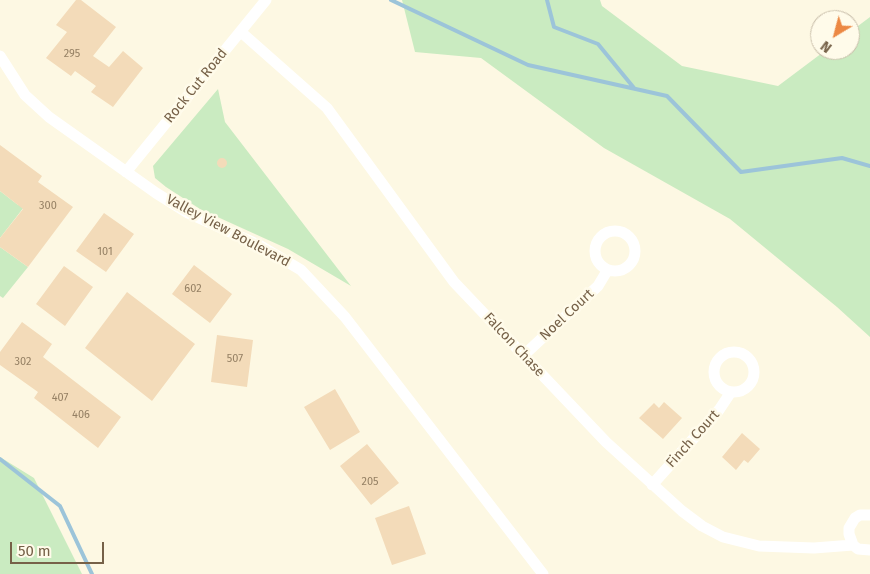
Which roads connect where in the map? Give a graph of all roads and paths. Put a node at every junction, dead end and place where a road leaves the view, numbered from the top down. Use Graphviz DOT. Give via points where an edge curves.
graph roads {
  1 [pos="266,0"];
  2 [pos="241,32"];
  3 [pos="0,56"];
  4 [pos="126,172"];
  5 [pos="607,271"];
  6 [pos="524,355"];
  7 [pos="731,392"];
  8 [pos="652,485"];
  9 [pos="870,515"];
  10 [pos="853,545"];
  11 [pos="870,550"];
  12 [pos="543,574"];
  1 -- 2 [label="street, Rock Cut Road"];
  2 -- 4 [label="street, Rock Cut Road"];
  2 -- 6 [label="street, Falcon Chase" via="327,108 454,282"];
  3 -- 4 [label="street, Valley View Boulevard" via="25,95 49,117"];
  4 -- 12 [label="street, Valley View Boulevard" via="188,213 259,245 301,270 345,317"];
  5 -- 6 [label="street, Noel Court" via="598,286"];
  6 -- 8 [label="street, Falcon Chase" via="606,442"];
  7 -- 8 [label="street, Finch Court" via="719,410"];
  8 -- 10 [label="street, Falcon Chase" via="702,526 723,537 759,546 814,548"];
  9 -- 10 [label="street" via="860,515 851,522 848,534"];
  10 -- 11 [label="street, Falcon Chase"];
}
